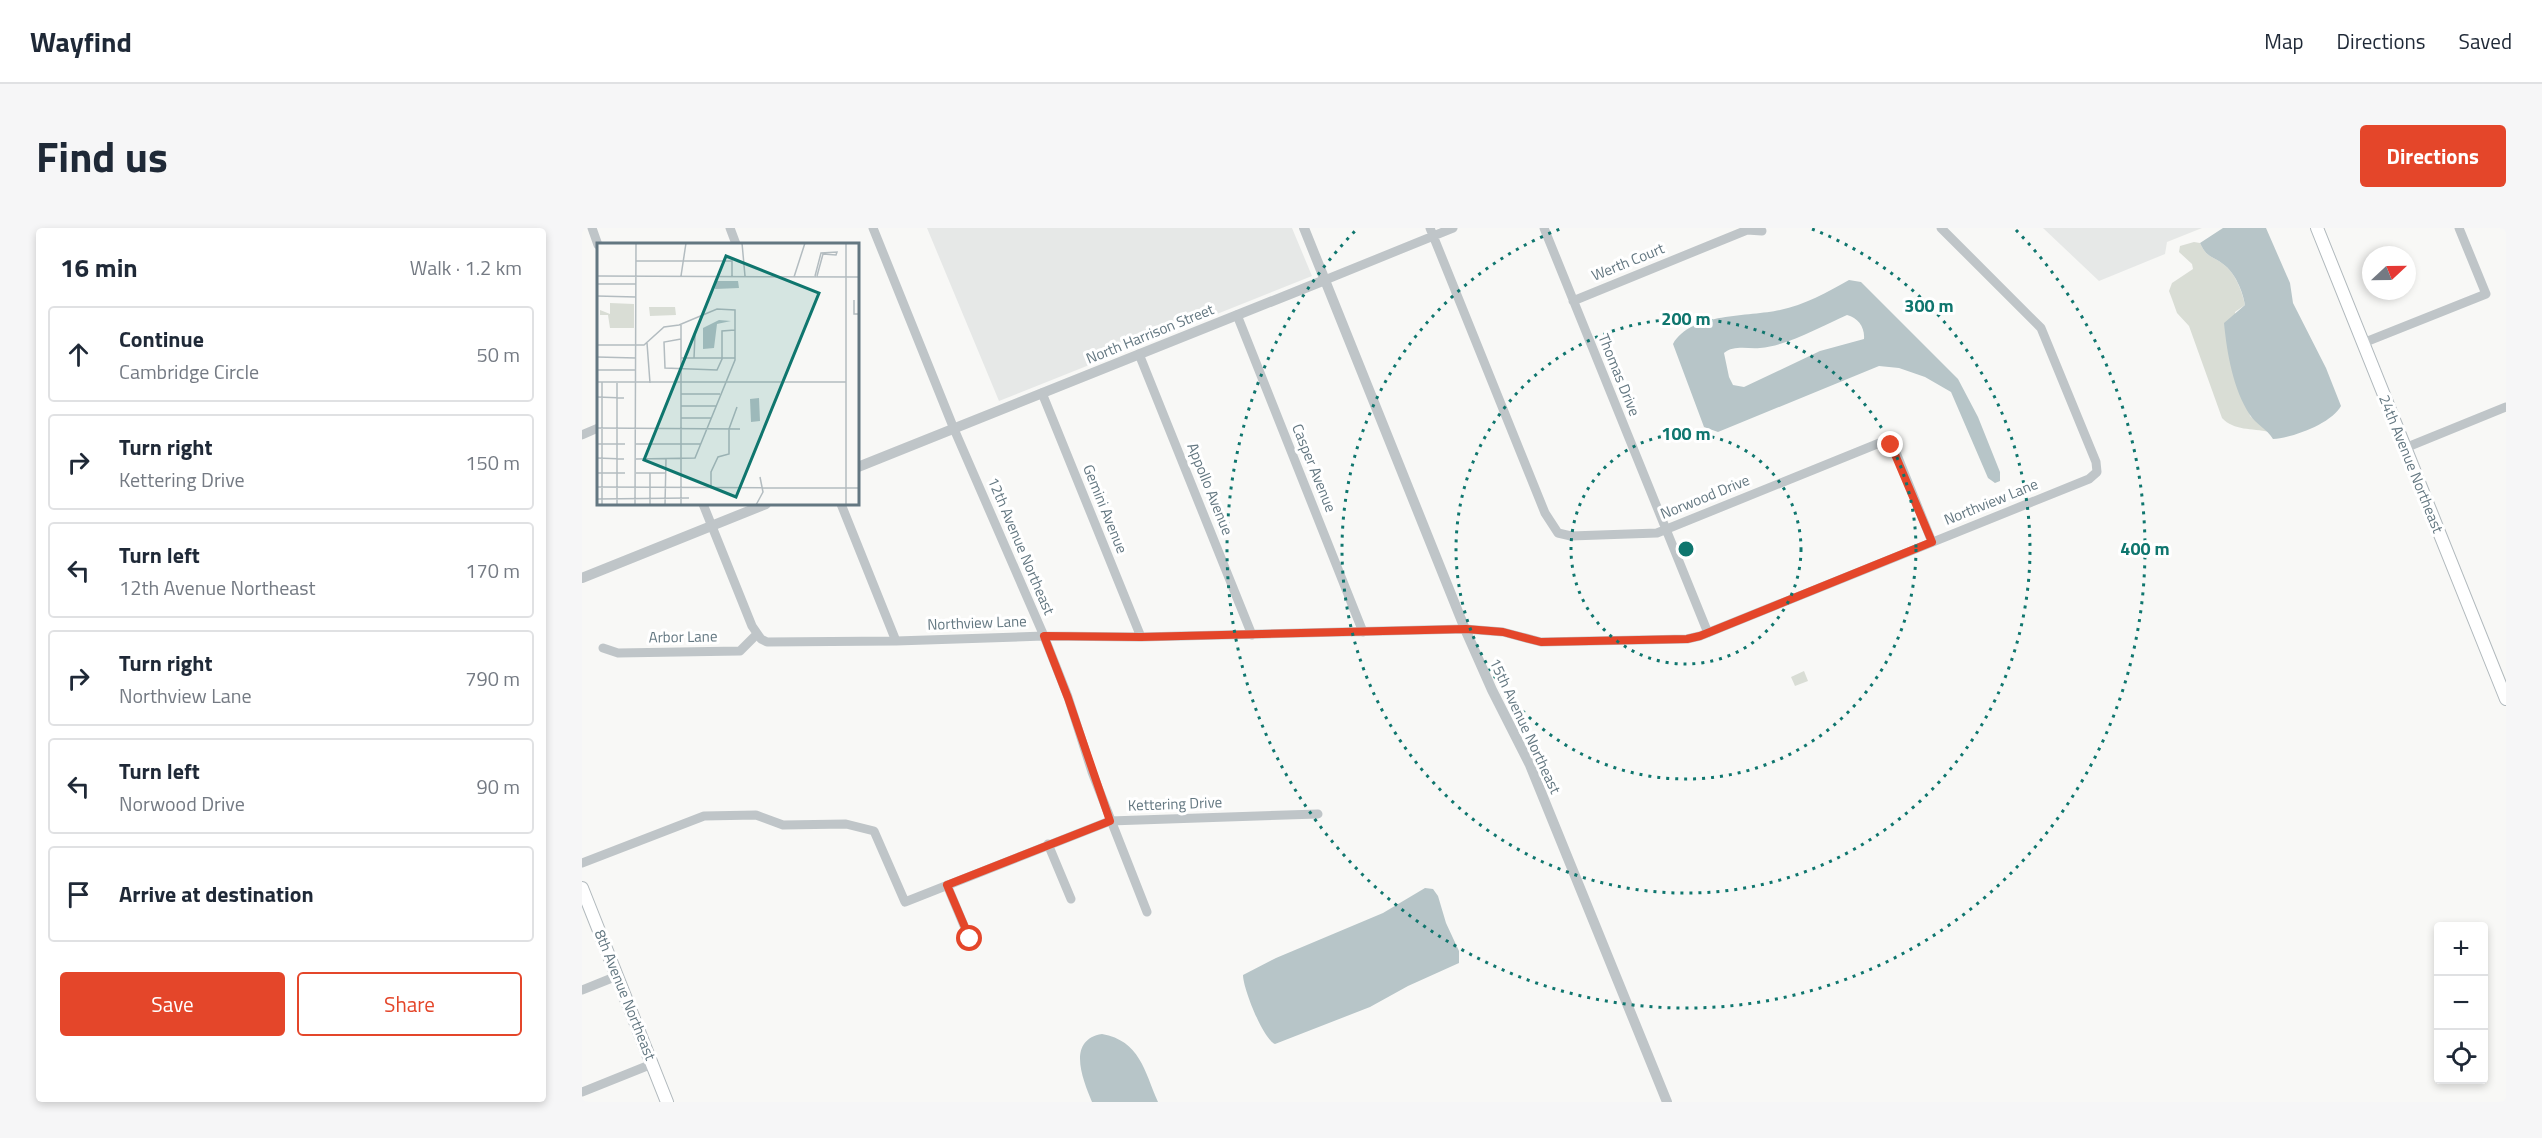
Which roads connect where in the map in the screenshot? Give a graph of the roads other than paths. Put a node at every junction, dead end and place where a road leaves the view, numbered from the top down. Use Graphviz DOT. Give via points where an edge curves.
graph roads {
  1 [pos="592,228"];
  2 [pos="730,228"];
  3 [pos="873,228"];
  4 [pos="1304,228"];
  5 [pos="1453,228"];
  6 [pos="1544,228"];
  7 [pos="1941,228"];
  8 [pos="2316,228"];
  9 [pos="2459,228"];
  10 [pos="1762,231"];
  11 [pos="1432,232"];
  12 [pos="597,243"];
  13 [pos="736,243"];
  14 [pos="1325,280"];
  15 [pos="1573,301"];
  16 [pos="1237,315"];
  17 [pos="2363,343"];
  18 [pos="1139,354"];
  19 [pos="1042,393"];
  20 [pos="2506,407"];
  21 [pos="597,428"];
  22 [pos="954,429"];
  23 [pos="582,435"];
  24 [pos="2405,448"];
  25 [pos="860,466"];
  26 [pos="704,506"];
  27 [pos="761,506"];
  28 [pos="842,506"];
  29 [pos="711,526"];
  30 [pos="1666,530"];
  31 [pos="1932,542"];
  32 [pos="582,578"];
  33 [pos="1466,629"];
  34 [pos="1363,632"];
  35 [pos="1708,633"];
  36 [pos="1252,635"];
  37 [pos="1044,636"];
  38 [pos="759,637"];
  39 [pos="1141,637"];
  40 [pos="896,641"];
  41 [pos="603,648"];
  42 [pos="2506,699"];
  43 [pos="1318,814"];
  44 [pos="1110,821"];
  45 [pos="1048,844"];
  46 [pos="582,863"];
  47 [pos="947,885"];
  48 [pos="582,888"];
  49 [pos="1071,899"];
  50 [pos="1147,912"];
  51 [pos="970,939"];
  52 [pos="617,976"];
  53 [pos="582,990"];
  54 [pos="652,1064"];
  55 [pos="582,1092"];
  56 [pos="668,1102"];
  57 [pos="1667,1102"];
  1 -- 12 [label="street"];
  2 -- 13 [label="street"];
  3 -- 22 [label="street, 12th Avenue Northeast"];
  4 -- 14 [label="street, 15th Avenue Northeast"];
  5 -- 11 [label="street, North Harrison Street"];
  6 -- 15 [label="street, Thomas Drive"];
  7 -- 31 [label="street, Northview Lane" via="2041,328 2097,472 2089,479"];
  8 -- 17 [label="main road, 24th Avenue Northeast"];
  9 -- 17 [label="street" via="2486,294"];
  10 -- 15 [label="street, Werth Court" via="1747,230"];
  11 -- 14 [label="street, North Harrison Street"];
  11 -- 30 [label="street, Norwood Drive" via="1554,529 1571,536"];
  14 -- 16 [label="street, North Harrison Street"];
  14 -- 33 [label="street, 15th Avenue Northeast"];
  15 -- 30 [label="street, Thomas Drive"];
  16 -- 18 [label="street, North Harrison Street"];
  16 -- 34 [label="street, Casper Avenue"];
  17 -- 24 [label="main road, 24th Avenue Northeast"];
  18 -- 19 [label="street, North Harrison Street"];
  18 -- 36 [label="street, Appollo Avenue"];
  19 -- 22 [label="street, North Harrison Street"];
  19 -- 39 [label="street, Gemini Avenue"];
  20 -- 24 [label="street"];
  21 -- 23 [label="street"];
  22 -- 25 [label="street, North Harrison Street"];
  22 -- 37 [label="street, 12th Avenue Northeast"];
  24 -- 42 [label="main road, 24th Avenue Northeast"];
  26 -- 29 [label="street"];
  27 -- 29 [label="street"];
  28 -- 40 [label="street"];
  29 -- 32 [label="street"];
  29 -- 38 [label="street"];
  30 -- 31 [label="street, Norwood Drive" via="1882,442 1891,445 1897,454"];
  30 -- 35 [label="street, Thomas Drive"];
  31 -- 35 [label="street, Northview Lane"];
  33 -- 34 [label="street, Northview Lane"];
  33 -- 35 [label="street, Northview Lane" via="1503,632 1541,642 1687,639"];
  33 -- 57 [label="street, 15th Avenue Northeast" via="1530,765"];
  34 -- 36 [label="street, Northview Lane"];
  36 -- 39 [label="street, Northview Lane"];
  37 -- 39 [label="street, Northview Lane"];
  37 -- 40 [label="street, Northview Lane"];
  37 -- 44 [label="street, 12th Avenue Northeast"];
  38 -- 40 [label="street, Northview Lane" via="779,643"];
  38 -- 41 [label="street, Arbor Lane" via="740,651 618,653"];
  43 -- 44 [label="street, Kettering Drive"];
  44 -- 45 [label="street, Kettering Drive"];
  44 -- 50 [label="street, 12th Avenue Northeast"];
  45 -- 47 [label="street, Kettering Drive"];
  45 -- 49 [label="street"];
  46 -- 47 [label="street, Kettering Drive" via="704,816 756,814 783,825 846,824 874,831 905,902"];
  47 -- 51 [label="street"];
  48 -- 52 [label="main road, 8th Avenue Northeast"];
  52 -- 53 [label="street"];
  52 -- 54 [label="main road, 8th Avenue Northeast"];
  54 -- 55 [label="street"];
  54 -- 56 [label="main road, 8th Avenue Northeast"];
}
